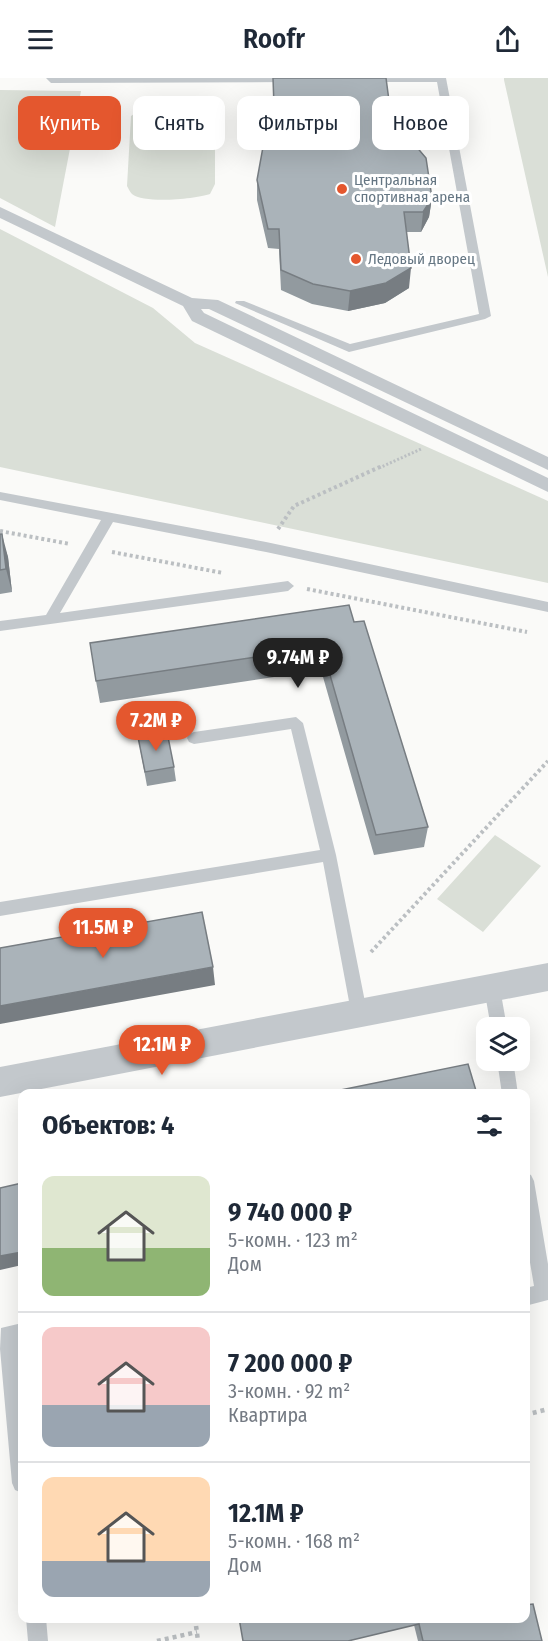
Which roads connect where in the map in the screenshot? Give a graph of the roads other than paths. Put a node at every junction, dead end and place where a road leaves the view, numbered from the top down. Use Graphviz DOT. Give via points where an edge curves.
graph roads {
  1 [pos="51,78"];
  2 [pos="441,78"];
  3 [pos="299,79"];
  4 [pos="358,79"];
  5 [pos="0,212"];
  6 [pos="189,303"];
  7 [pos="240,303"];
  8 [pos="548,464"];
  9 [pos="548,486"];
  10 [pos="0,496"];
  11 [pos="110,516"];
  12 [pos="288,586"];
  13 [pos="548,607"];
  14 [pos="50,619"];
  15 [pos="0,626"];
  16 [pos="194,738"];
  17 [pos="329,855"];
  18 [pos="0,909"];
  19 [pos="548,978"];
  20 [pos="492,988"];
  21 [pos="360,1012"];
  22 [pos="497,1017"];
  23 [pos="507,1071"];
  24 [pos="0,1082"];
  25 [pos="509,1089"];
  26 [pos="530,1210"];
  27 [pos="530,1296"];
  28 [pos="18,1333"];
  29 [pos="18,1441"];
  30 [pos="36,1623"];
  31 [pos="38,1641"];
  1 -- 3 [label="lane"];
  2 -- 4 [label="lane"];
  2 -- 7 [label="lane" via="485,316 349,348"];
  5 -- 6 [label="street"];
  6 -- 8 [label="street" via="212,304"];
  6 -- 9 [label="street" via="198,317"];
  10 -- 11 [label="lane"];
  11 -- 13 [label="lane"];
  11 -- 14 [label="lane"];
  12 -- 14 [label="lane"];
  14 -- 15 [label="lane"];
  16 -- 17 [label="lane" via="296,723"];
  17 -- 18 [label="lane"];
  17 -- 21 [label="lane"];
  19 -- 20 [label="street"];
  20 -- 21 [label="street"];
  20 -- 22 [label="lane"];
  21 -- 24 [label="street"];
  23 -- 25 [label="lane"];
  26 -- 27 [label="lane" via="544,1293"];
  28 -- 29 [label="lane" via="8,1335"];
  30 -- 31 [label="lane"];
}
